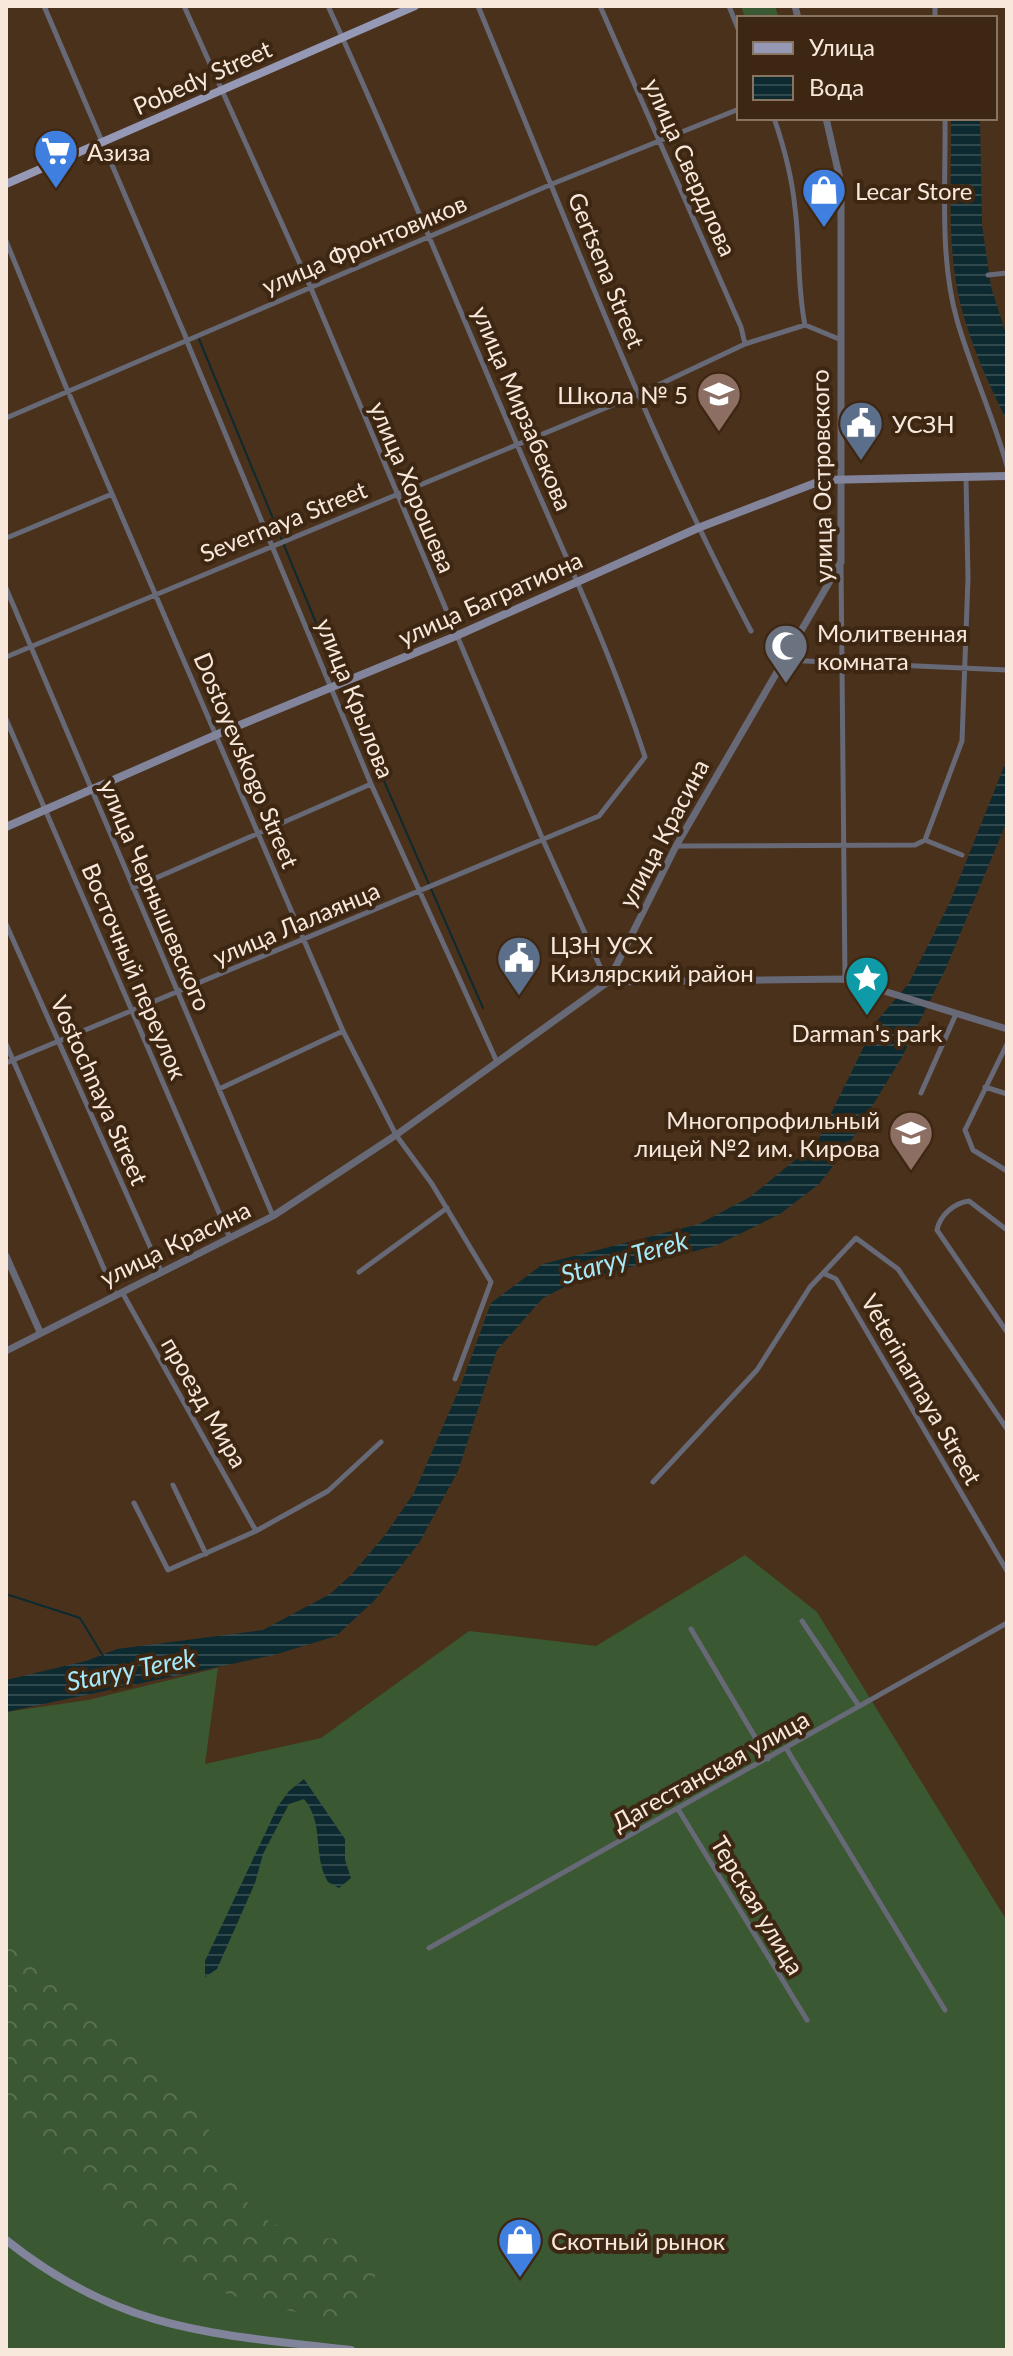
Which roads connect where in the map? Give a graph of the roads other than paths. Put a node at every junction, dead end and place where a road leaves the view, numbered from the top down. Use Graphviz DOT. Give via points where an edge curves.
graph roads {
  1 [pos="44,6"];
  2 [pos="184,6"];
  3 [pos="328,6"];
  4 [pos="413,6"];
  5 [pos="478,6"];
  6 [pos="600,6"];
  7 [pos="729,6"];
  8 [pos="737,26"];
  9 [pos="342,36"];
  10 [pos="219,90"];
  11 [pos="737,110"];
  12 [pos="775,120"];
  13 [pos="826,120"];
  14 [pos="945,120"];
  15 [pos="661,140"];
  16 [pos="103,141"];
  17 [pos="6,184"];
  18 [pos="552,184"];
  19 [pos="431,235"];
  20 [pos="6,241"];
  21 [pos="1007,273"];
  22 [pos="988,275"];
  23 [pos="310,286"];
  24 [pos="805,325"];
  25 [pos="839,339"];
  26 [pos="187,341"];
  27 [pos="745,344"];
  28 [pos="68,393"];
  29 [pos="639,394"];
  30 [pos="6,418"];
  31 [pos="516,443"];
  32 [pos="1007,466"];
  33 [pos="1007,476"];
  34 [pos="966,477"];
  35 [pos="840,479"];
  36 [pos="112,494"];
  37 [pos="397,495"];
  38 [pos="698,528"];
  39 [pos="9,537"];
  40 [pos="271,544"];
  41 [pos="841,562"];
  42 [pos="578,581"];
  43 [pos="6,588"];
  44 [pos="154,593"];
  45 [pos="751,631"];
  46 [pos="456,636"];
  47 [pos="30,647"];
  48 [pos="6,657"];
  49 [pos="782,660"];
  50 [pos="845,663"];
  51 [pos="962,668"];
  52 [pos="1007,670"];
  53 [pos="334,687"];
  54 [pos="6,719"];
  55 [pos="218,734"];
  56 [pos="371,784"];
  57 [pos="92,790"];
  58 [pos="45,811"];
  59 [pos="599,816"];
  60 [pos="6,827"];
  61 [pos="260,834"];
  62 [pos="543,840"];
  63 [pos="925,840"];
  64 [pos="846,845"];
  65 [pos="676,846"];
  66 [pos="962,855"];
  67 [pos="133,888"];
  68 [pos="422,890"];
  69 [pos="6,924"];
  70 [pos="303,939"];
  71 [pos="845,979"];
  72 [pos="608,982"];
  73 [pos="177,992"];
  74 [pos="133,1010"];
  75 [pos="956,1013"];
  76 [pos="1007,1029"];
  77 [pos="343,1031"];
  78 [pos="59,1041"];
  79 [pos="6,1044"];
  80 [pos="1007,1044"];
  81 [pos="9,1061"];
  82 [pos="498,1063"];
  83 [pos="985,1087"];
  84 [pos="219,1089"];
  85 [pos="921,1093"];
  86 [pos="1007,1094"];
  87 [pos="396,1135"];
  88 [pos="1007,1171"];
  89 [pos="447,1208"];
  90 [pos="273,1216"];
  91 [pos="1007,1230"];
  92 [pos="230,1238"];
  93 [pos="6,1256"];
  94 [pos="161,1271"];
  95 [pos="359,1272"];
  96 [pos="823,1273"];
  97 [pos="118,1293"];
  98 [pos="40,1332"];
  99 [pos="1007,1332"];
  100 [pos="6,1351"];
  101 [pos="455,1379"];
  102 [pos="1007,1429"];
  103 [pos="381,1442"];
  104 [pos="653,1482"];
  105 [pos="173,1485"];
  106 [pos="134,1503"];
  107 [pos="256,1531"];
  108 [pos="206,1554"];
  109 [pos="1007,1571"];
  110 [pos="802,1621"];
  111 [pos="1007,1623"];
  112 [pos="691,1629"];
  113 [pos="859,1706"];
  114 [pos="786,1748"];
  115 [pos="768,1759"];
  116 [pos="678,1809"];
  117 [pos="429,1948"];
  118 [pos="945,2010"];
  119 [pos="807,2020"];
  120 [pos="6,2240"];
  121 [pos="351,2350"];
  1 -- 16 [label="street, улица Крылова"];
  2 -- 10 [label="street, улица Хорошева"];
  3 -- 9 [label="street, улица Мирзабекова"];
  4 -- 9 [label="main road, Pobedy Street"];
  5 -- 18 [label="street, Gertsena Street"];
  6 -- 15 [label="street, улица Свердлова"];
  7 -- 8 [label="street"];
  9 -- 10 [label="main road, Pobedy Street"];
  9 -- 19 [label="street, улица Мирзабекова"];
  10 -- 16 [label="main road, Pobedy Street"];
  10 -- 23 [label="street, улица Хорошева"];
  11 -- 15 [label="street, улица Фронтовиков"];
  12 -- 24 [label="street" via="795,208"];
  13 -- 25 [label="street, улица Островского" via="841,184"];
  14 -- 32 [label="street" via="950,283 957,321"];
  15 -- 18 [label="street, улица Фронтовиков"];
  15 -- 27 [label="street, улица Свердлова"];
  16 -- 17 [label="main road, Pobedy Street"];
  16 -- 26 [label="street, улица Крылова"];
  18 -- 19 [label="street, улица Фронтовиков"];
  18 -- 29 [label="street, Gertsena Street"];
  19 -- 23 [label="street, улица Фронтовиков"];
  19 -- 31 [label="street, улица Мирзабекова"];
  20 -- 28 [label="street, Dostoyevskogo Street"];
  21 -- 22 [label="street"];
  23 -- 26 [label="street, улица Фронтовиков"];
  23 -- 37 [label="street, улица Хорошева"];
  24 -- 25 [label="street"];
  24 -- 27 [label="street, Severnaya Street"];
  25 -- 35 [label="street, улица Островского"];
  26 -- 28 [label="street, улица Фронтовиков"];
  26 -- 40 [label="street, улица Крылова"];
  27 -- 29 [label="street, Severnaya Street"];
  28 -- 30 [label="street, улица Фронтовиков"];
  28 -- 36 [label="street, Dostoyevskogo Street"];
  29 -- 31 [label="street, Severnaya Street"];
  29 -- 38 [label="street, Gertsena Street"];
  31 -- 37 [label="street, Severnaya Street"];
  31 -- 42 [label="street, улица Мирзабекова"];
  33 -- 34 [label="main road, улица Багратиона"];
  34 -- 35 [label="main road, улица Багратиона"];
  34 -- 51 [label="street" via="968,578"];
  35 -- 38 [label="main road, улица Багратиона" via="823,480"];
  35 -- 41 [label="street, улица Островского"];
  36 -- 39 [label="street"];
  36 -- 44 [label="street, Dostoyevskogo Street"];
  37 -- 40 [label="street, Severnaya Street"];
  37 -- 46 [label="street, улица Хорошева"];
  38 -- 42 [label="main road, улица Багратиона"];
  38 -- 45 [label="street, Gertsena Street"];
  40 -- 44 [label="street, Severnaya Street"];
  40 -- 53 [label="street, улица Крылова"];
  41 -- 49 [label="street, улица Красина"];
  41 -- 50 [label="street, улица Островского"];
  42 -- 46 [label="main road, улица Багратиона"];
  42 -- 59 [label="street, улица Мирзабекова" via="620,680 645,757"];
  43 -- 47 [label="street, улица Чернышевского"];
  44 -- 47 [label="street, Severnaya Street"];
  44 -- 55 [label="street, Dostoyevskogo Street"];
  46 -- 53 [label="main road, улица Багратиона"];
  46 -- 62 [label="street, улица Хорошева"];
  47 -- 48 [label="street, Severnaya Street"];
  47 -- 57 [label="street, улица Чернышевского"];
  49 -- 50 [label="street"];
  49 -- 65 [label="street, улица Красина"];
  50 -- 51 [label="street"];
  50 -- 64 [label="street, улица Островского"];
  51 -- 52 [label="street"];
  51 -- 63 [label="street" via="962,741"];
  53 -- 55 [label="main road, улица Багратиона"];
  53 -- 56 [label="street, улица Крылова"];
  54 -- 58 [label="street, Восточный переулок"];
  55 -- 57 [label="main road, улица Багратиона"];
  55 -- 61 [label="street, Dostoyevskogo Street"];
  56 -- 61 [label="street"];
  56 -- 68 [label="street, улица Крылова"];
  57 -- 58 [label="main road, улица Багратиона"];
  57 -- 67 [label="street, улица Чернышевского"];
  58 -- 60 [label="main road, улица Багратиона"];
  58 -- 74 [label="street, Восточный переулок"];
  59 -- 62 [label="street, улица Лалаянца"];
  61 -- 67 [label="street"];
  61 -- 70 [label="street, Dostoyevskogo Street"];
  62 -- 68 [label="street, улица Лалаянца"];
  62 -- 72 [label="street, улица Хорошева"];
  63 -- 64 [label="street" via="915,845"];
  63 -- 66 [label="street"];
  64 -- 65 [label="street"];
  64 -- 71 [label="street, улица Островского"];
  65 -- 72 [label="street, улица Красина"];
  67 -- 73 [label="street, улица Чернышевского"];
  68 -- 70 [label="street, улица Лалаянца"];
  68 -- 82 [label="street, улица Крылова"];
  69 -- 78 [label="street, Vostochnaya Street"];
  70 -- 73 [label="street, улица Лалаянца"];
  70 -- 77 [label="street, Dostoyevskogo Street"];
  71 -- 72 [label="street"];
  71 -- 75 [label="street"];
  72 -- 82 [label="street, улица Красина"];
  73 -- 74 [label="street, улица Лалаянца"];
  73 -- 84 [label="street, улица Чернышевского"];
  74 -- 78 [label="street, улица Лалаянца"];
  74 -- 92 [label="street, Восточный переулок"];
  75 -- 76 [label="street"];
  75 -- 85 [label="street"];
  77 -- 84 [label="street"];
  77 -- 87 [label="street, Dostoyevskogo Street"];
  78 -- 81 [label="street, улица Лалаянца"];
  78 -- 94 [label="street, Vostochnaya Street"];
  79 -- 81 [label="street, проезд Мира"];
  80 -- 83 [label="street"];
  81 -- 97 [label="street, проезд Мира"];
  82 -- 87 [label="street, улица Красина"];
  83 -- 86 [label="street"];
  83 -- 88 [label="street" via="965,1130 973,1150"];
  84 -- 90 [label="street, улица Чернышевского"];
  87 -- 89 [label="street"];
  87 -- 90 [label="street, улица Красина"];
  89 -- 95 [label="street"];
  89 -- 101 [label="street" via="491,1282"];
  90 -- 92 [label="street, улица Красина"];
  91 -- 99 [label="street" via="969,1201 958,1202 937,1230"];
  92 -- 94 [label="street, улица Красина"];
  93 -- 98 [label="street"];
  94 -- 97 [label="street, улица Красина"];
  96 -- 102 [label="street" via="856,1238 898,1269"];
  96 -- 104 [label="street" via="757,1370"];
  96 -- 109 [label="street, Veterinarnaya Street" via="836,1279"];
  97 -- 98 [label="street, улица Красина"];
  97 -- 107 [label="street, проезд Мира"];
  98 -- 100 [label="street, улица Красина"];
  103 -- 107 [label="street" via="328,1491"];
  105 -- 108 [label="street"];
  106 -- 108 [label="street" via="168,1570"];
  107 -- 108 [label="street"];
  110 -- 113 [label="street"];
  111 -- 113 [label="street, Дагестанская улица"];
  112 -- 115 [label="street"];
  113 -- 114 [label="street, Дагестанская улица"];
  114 -- 115 [label="street, Дагестанская улица"];
  114 -- 118 [label="street"];
  115 -- 116 [label="street, Дагестанская улица"];
  116 -- 117 [label="street, Дагестанская улица"];
  116 -- 119 [label="street, Терская улица"];
  120 -- 121 [label="main road" via="80,2291 136,2316 239,2338"];
}
